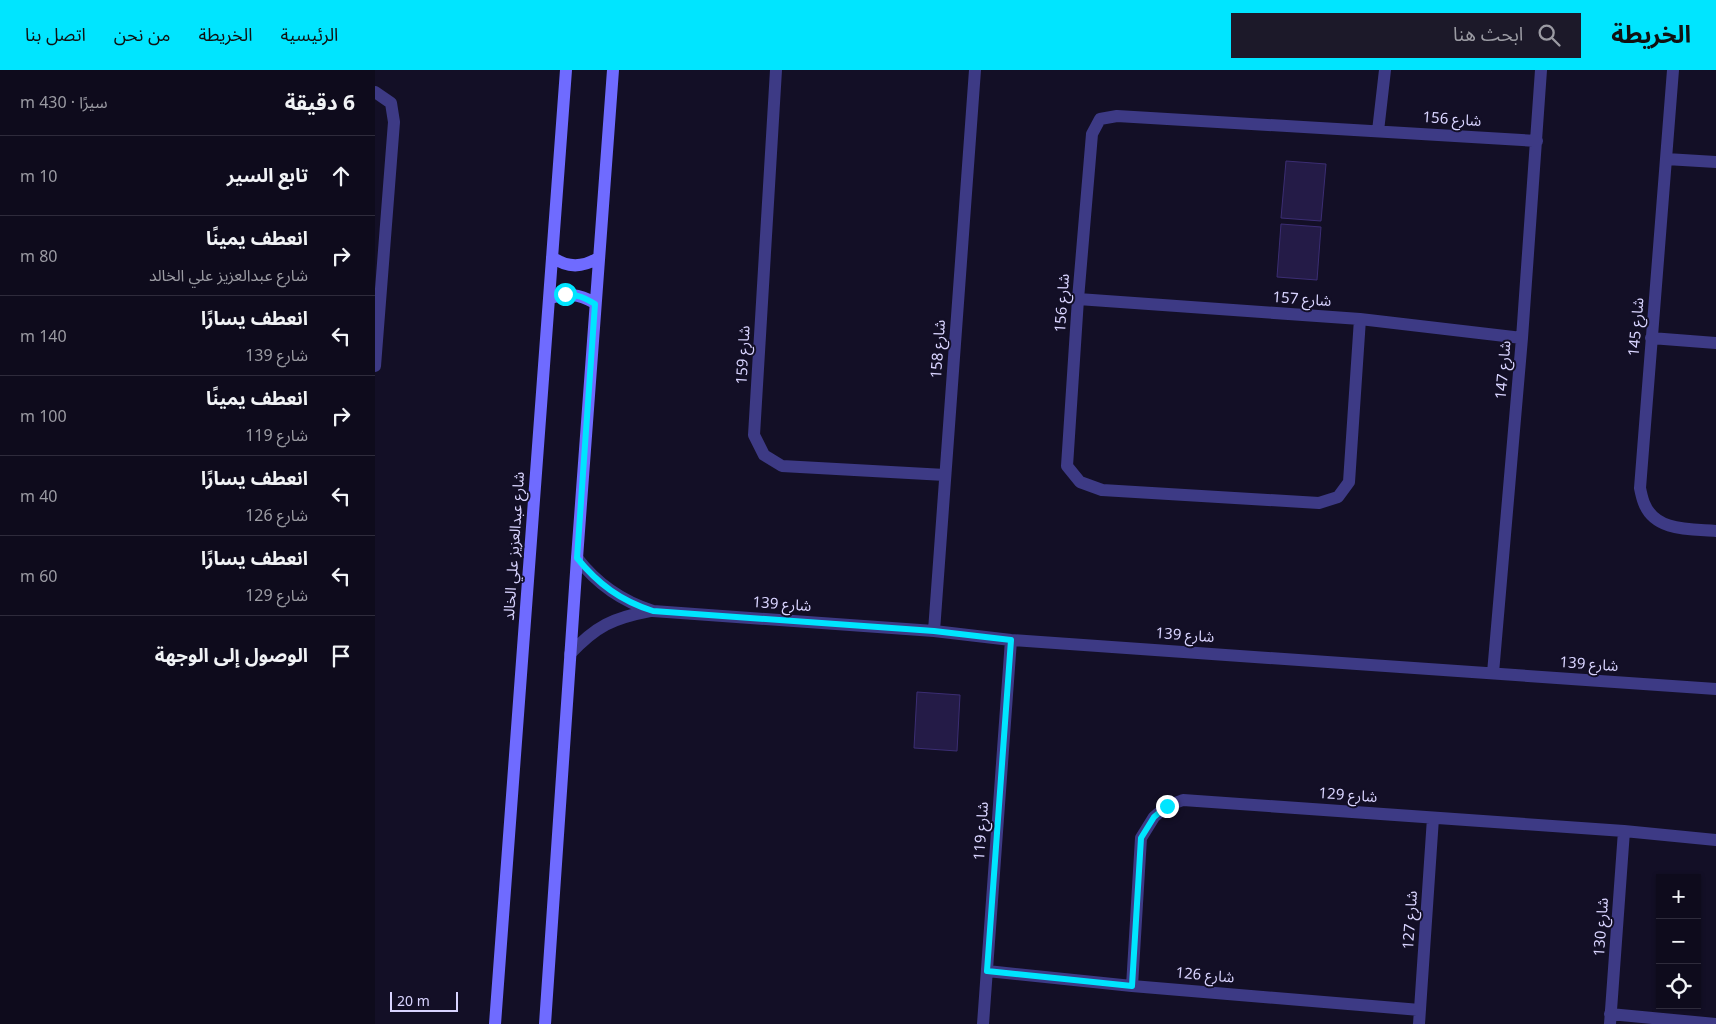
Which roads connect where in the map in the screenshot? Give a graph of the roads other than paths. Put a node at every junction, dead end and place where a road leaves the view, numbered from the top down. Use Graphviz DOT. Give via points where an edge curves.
graph roads {
  1 [pos="566,70"];
  2 [pos="613,70"];
  3 [pos="776,70"];
  4 [pos="975,70"];
  5 [pos="1385,70"];
  6 [pos="1541,70"];
  7 [pos="1673,70"];
  8 [pos="375,92"];
  9 [pos="1378,131"];
  10 [pos="1537,141"];
  11 [pos="1667,159"];
  12 [pos="1716,162"];
  13 [pos="552,257"];
  14 [pos="598,258"];
  15 [pos="379,262"];
  16 [pos="549,299"];
  17 [pos="1078,299"];
  18 [pos="595,304"];
  19 [pos="1360,319"];
  20 [pos="1522,338"];
  21 [pos="1651,338"];
  22 [pos="1716,343"];
  23 [pos="375,366"];
  24 [pos="945,475"];
  25 [pos="1716,531"];
  26 [pos="577,558"];
  27 [pos="653,611"];
  28 [pos="934,631"];
  29 [pos="1011,640"];
  30 [pos="570,654"];
  31 [pos="1493,673"];
  32 [pos="1716,689"];
  33 [pos="1433,818"];
  34 [pos="1624,832"];
  35 [pos="1716,840"];
  36 [pos="987,971"];
  37 [pos="1132,986"];
  38 [pos="1420,1010"];
  39 [pos="1610,1019"];
  40 [pos="495,1024"];
  41 [pos="545,1024"];
  42 [pos="983,1024"];
  43 [pos="1419,1024"];
  44 [pos="1716,1024"];
  1 -- 13 [label="street, شارع عبدالعزيز علي الخالد"];
  2 -- 14 [label="street"];
  3 -- 24 [label="street, شارع 159" via="754,435 764,455 782,466"];
  4 -- 24 [label="street, شارع 158"];
  5 -- 9 [label="street"];
  6 -- 10 [label="street, شارع 147"];
  7 -- 11 [label="street, شارع 145"];
  8 -- 15 [label="street" via="391,103 394,122"];
  9 -- 10 [label="street, شارع 156"];
  9 -- 17 [label="street, شارع 156" via="1117,116 1100,118 1093,134"];
  10 -- 20 [label="street, شارع 147"];
  11 -- 12 [label="street"];
  11 -- 21 [label="street, شارع 145"];
  13 -- 14 [label="street" via="576,266"];
  13 -- 16 [label="street, شارع عبدالعزيز علي الخالد"];
  14 -- 18 [label="street"];
  15 -- 23 [label="street"];
  16 -- 18 [label="street" via="575,294"];
  16 -- 40 [label="street, شارع عبدالعزيز علي الخالد"];
  17 -- 19 [label="street, شارع 157"];
  17 -- 19 [label="street, شارع 156" via="1067,466 1080,482 1102,490 1319,503 1338,497 1349,482"];
  18 -- 26 [label="street"];
  19 -- 20 [label="street, شارع 157"];
  20 -- 31 [label="street, شارع 147"];
  21 -- 22 [label="street"];
  21 -- 25 [label="street, شارع 145" via="1640,488 1644,505 1658,521 1678,528"];
  24 -- 28 [label="street, شارع 158"];
  26 -- 27 [label="street, شارع 139" via="589,573 618,596"];
  26 -- 30 [label="street"];
  27 -- 28 [label="street, شارع 139"];
  27 -- 30 [label="street, شارع 139" via="607,623 587,636"];
  28 -- 29 [label="street, شارع 139"];
  29 -- 31 [label="street, شارع 139"];
  29 -- 36 [label="street, شارع 119"];
  30 -- 41 [label="street"];
  31 -- 32 [label="street, شارع 139"];
  33 -- 34 [label="street, شارع 129"];
  33 -- 37 [label="street, شارع 129" via="1183,800 1167,806 1154,817 1141,838"];
  33 -- 38 [label="street, شارع 127"];
  34 -- 35 [label="street, شارع 129"];
  34 -- 39 [label="street, شارع 130"];
  36 -- 37 [label="street, شارع 126"];
  36 -- 42 [label="street, شارع 119"];
  37 -- 38 [label="street, شارع 126"];
  38 -- 43 [label="street, شارع 127"];
  39 -- 44 [label="street"];
}
